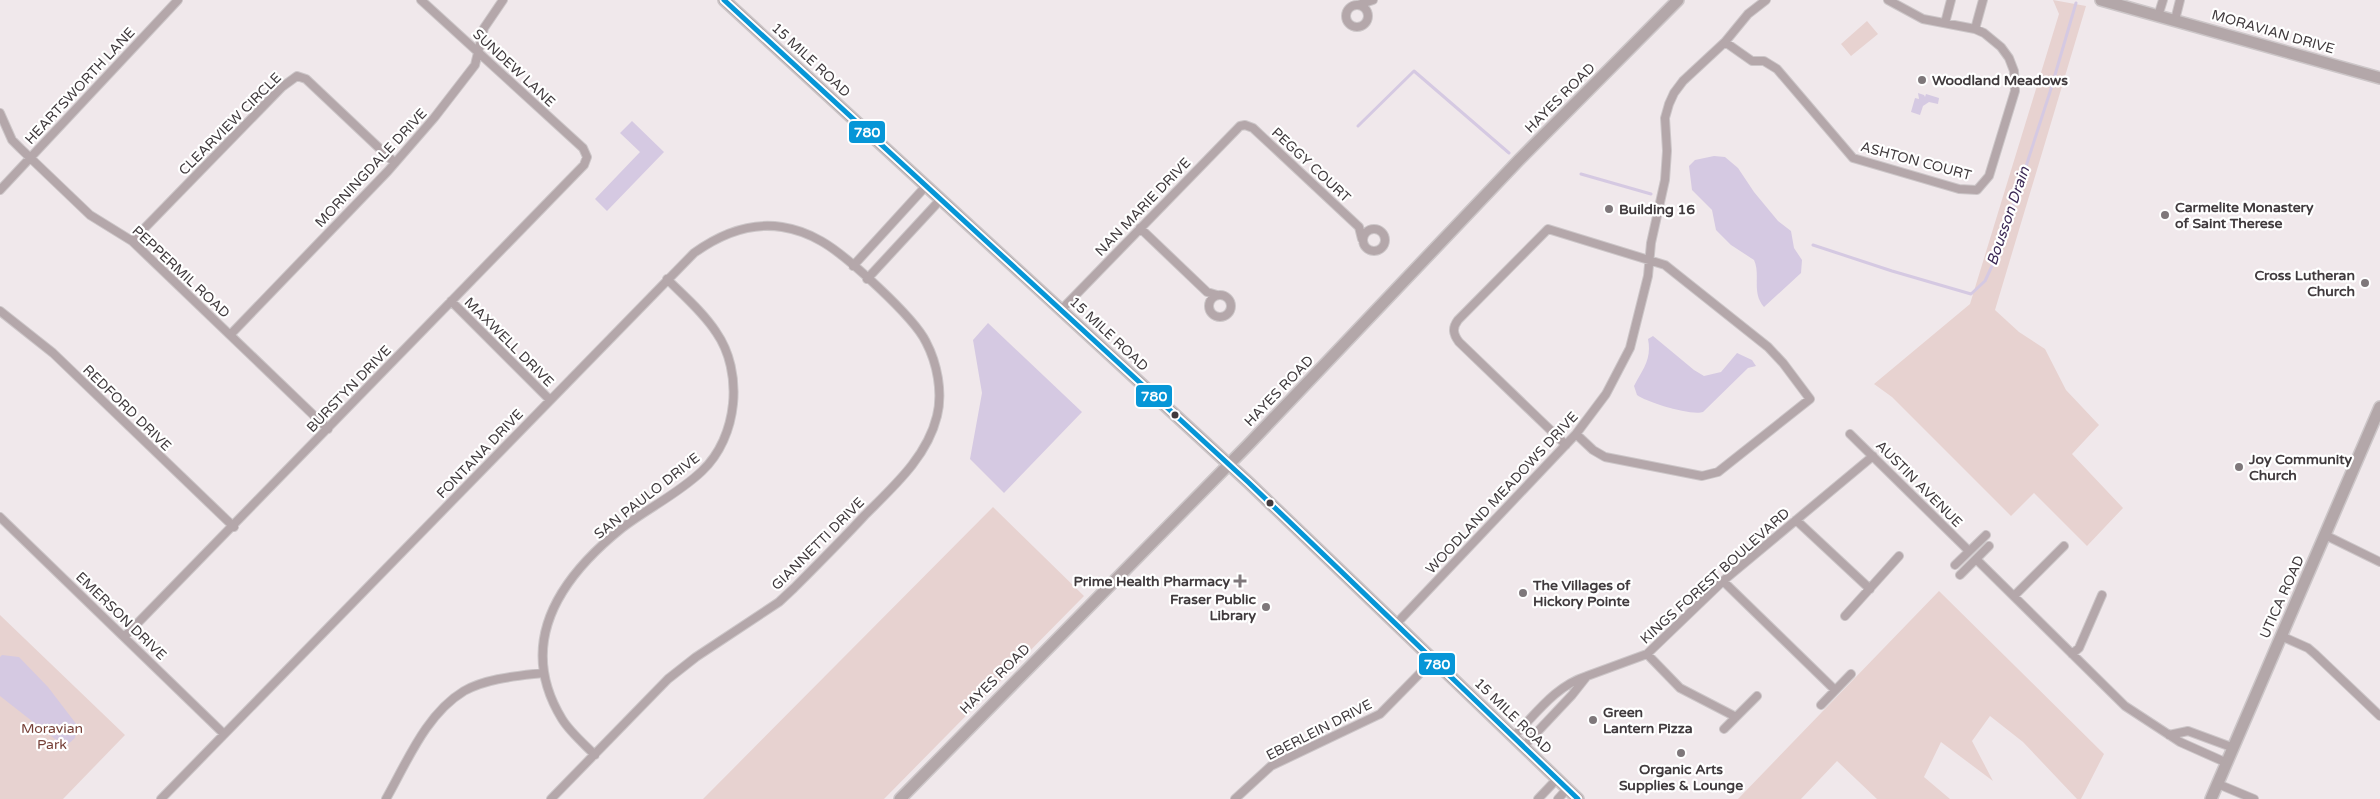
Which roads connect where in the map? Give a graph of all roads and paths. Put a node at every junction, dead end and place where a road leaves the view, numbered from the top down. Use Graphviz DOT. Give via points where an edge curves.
graph roads {
  1 [pos="178,0"];
  2 [pos="421,0"];
  3 [pos="503,0"];
  4 [pos="724,0"];
  5 [pos="1372,0"];
  6 [pos="1678,0"];
  7 [pos="1766,0"];
  8 [pos="1888,0"];
  9 [pos="1951,0"];
  10 [pos="1982,0"];
  11 [pos="2101,0"];
  12 [pos="2163,0"];
  13 [pos="2180,0"];
  14 [pos="1358,5"];
  15 [pos="1368,14"];
  16 [pos="2158,16"];
  17 [pos="2175,20"];
  18 [pos="1945,23"];
  19 [pos="1975,29"];
  20 [pos="1725,42"];
  21 [pos="478,51"];
  22 [pos="2380,78"];
  23 [pos="0,113"];
  24 [pos="1245,125"];
  25 [pos="587,157"];
  26 [pos="30,158"];
  27 [pos="395,163"];
  28 [pos="926,186"];
  29 [pos="0,190"];
  30 [pos="941,200"];
  31 [pos="1360,227"];
  32 [pos="1140,228"];
  33 [pos="1371,229"];
  34 [pos="1362,239"];
  35 [pos="132,241"];
  36 [pos="1649,259"];
  37 [pos="853,266"];
  38 [pos="867,279"];
  39 [pos="667,280"];
  40 [pos="1208,292"];
  41 [pos="1217,295"];
  42 [pos="451,301"];
  43 [pos="1210,302"];
  44 [pos="1061,310"];
  45 [pos="0,311"];
  46 [pos="230,335"];
  47 [pos="550,400"];
  48 [pos="2380,407"];
  49 [pos="2377,420"];
  50 [pos="328,429"];
  51 [pos="1576,434"];
  52 [pos="1850,434"];
  53 [pos="1566,445"];
  54 [pos="1872,456"];
  55 [pos="1229,465"];
  56 [pos="0,517"];
  57 [pos="1796,520"];
  58 [pos="234,527"];
  59 [pos="1986,535"];
  60 [pos="2325,535"];
  61 [pos="1989,546"];
  62 [pos="2064,546"];
  63 [pos="1969,551"];
  64 [pos="1899,556"];
  65 [pos="1976,559"];
  66 [pos="2380,562"];
  67 [pos="1955,565"];
  68 [pos="1960,576"];
  69 [pos="1723,582"];
  70 [pos="1870,589"];
  71 [pos="2014,596"];
  72 [pos="2102,596"];
  73 [pos="1846,616"];
  74 [pos="1396,624"];
  75 [pos="125,636"];
  76 [pos="2281,636"];
  77 [pos="1647,654"];
  78 [pos="2072,654"];
  79 [pos="1433,660"];
  80 [pos="543,673"];
  81 [pos="1851,674"];
  82 [pos="1587,676"];
  83 [pos="1835,690"];
  84 [pos="1757,696"];
  85 [pos="1821,705"];
  86 [pos="2380,716"];
  87 [pos="1736,717"];
  88 [pos="1724,729"];
  89 [pos="224,734"];
  90 [pos="2169,735"];
  91 [pos="1514,738"];
  92 [pos="1523,747"];
  93 [pos="2234,748"];
  94 [pos="595,755"];
  95 [pos="2227,763"];
  96 [pos="1557,779"];
  97 [pos="2218,784"];
  98 [pos="1567,789"];
  99 [pos="161,799"];
  100 [pos="386,799"];
  101 [pos="551,799"];
  102 [pos="900,799"];
  103 [pos="1235,799"];
  104 [pos="1538,799"];
  105 [pos="1558,799"];
  106 [pos="1578,799"];
  107 [pos="2211,799"];
  108 [pos="2254,799"];
  1 -- 26 [label="street, HEARTSWORTH LANE"];
  2 -- 21 [label="street, SUNDEW LANE"];
  3 -- 21 [label="street, MORNINGDALE DRIVE" via="484,28"];
  4 -- 28 [label="main road, 15 MILE ROAD"];
  5 -- 14 [label="street"];
  5 -- 15 [label="street"];
  6 -- 55 [label="main road, HAYES ROAD" via="1519,160"];
  7 -- 20 [label="street, WOODLAND MEADOWS DRIVE" via="1748,14"];
  8 -- 18 [label="street" via="1923,19"];
  9 -- 18 [label="street"];
  10 -- 19 [label="street"];
  11 -- 16 [label="main road, MORAVIAN DRIVE"];
  12 -- 16 [label="street"];
  13 -- 17 [label="street"];
  14 -- 15 [label="street"];
  14 -- 15 [label="street" via="1349,9 1348,23 1354,27 1362,26 1367,22"];
  16 -- 17 [label="main road, MORAVIAN DRIVE"];
  17 -- 22 [label="main road, MORAVIAN DRIVE"];
  18 -- 19 [label="street, ASHTON COURT"];
  19 -- 20 [label="street, ASHTON COURT" via="2001,48 2009,58 2016,80 1989,176 1977,190 1852,158 1777,69 1764,61 1752,60"];
  20 -- 36 [label="street, WOODLAND MEADOWS DRIVE" via="1683,81 1669,104 1665,118 1665,180"];
  21 -- 25 [label="street, SUNDEW LANE" via="583,148"];
  21 -- 27 [label="street, MORNINGDALE DRIVE" via="475,65"];
  23 -- 26 [label="street, PEPPERMIL ROAD" via="12,140"];
  24 -- 31 [label="street, PEGGY COURT"];
  24 -- 32 [label="street, NAN MARIE DRIVE" via="1236,129"];
  25 -- 42 [label="street, BURSTYN DRIVE" via="584,165"];
  26 -- 29 [label="street, HEARTSWORTH LANE"];
  26 -- 35 [label="street, PEPPERMIL ROAD" via="90,215"];
  27 -- 35 [label="street, CLEARVIEW CIRCLE" via="306,79 298,76 282,87"];
  27 -- 46 [label="street, MORNINGDALE DRIVE"];
  28 -- 30 [label="main road, 15 MILE ROAD"];
  28 -- 37 [label="street"];
  30 -- 38 [label="street"];
  30 -- 44 [label="main road, 15 MILE ROAD"];
  31 -- 33 [label="street"];
  31 -- 34 [label="street"];
  32 -- 40 [label="street"];
  32 -- 44 [label="street, NAN MARIE DRIVE"];
  33 -- 34 [label="street"];
  33 -- 34 [label="street" via="1383,234 1383,245 1378,250 1371,250"];
  35 -- 46 [label="street, PEPPERMIL ROAD"];
  36 -- 51 [label="street, WOODLAND MEADOWS DRIVE" via="1648,276 1630,348 1606,394"];
  36 -- 51 [label="street" via="1665,266 1768,347 1810,399 1709,476 1605,457"];
  36 -- 53 [label="street" via="1548,229 1455,324 1454,333 1459,342"];
  37 -- 38 [label="street, FONTANA DRIVE"];
  37 -- 39 [label="street, FONTANA DRIVE" via="811,236 766,226 729,233 707,243"];
  38 -- 94 [label="street, GIANNETTI DRIVE" via="913,323 934,360 939,393 938,414 931,434 908,471 794,588 779,602 682,667"];
  39 -- 47 [label="street, FONTANA DRIVE"];
  39 -- 80 [label="street, SAN PAULO DRIVE" via="707,320 723,344 734,381 728,431 704,470 622,528 563,588 544,631"];
  40 -- 41 [label="street"];
  40 -- 43 [label="street"];
  41 -- 43 [label="street"];
  41 -- 43 [label="street" via="1230,300 1231,308 1227,314 1221,317 1214,315"];
  42 -- 47 [label="street, MAXWELL DRIVE"];
  42 -- 50 [label="street, BURSTYN DRIVE"];
  44 -- 55 [label="main road, 15 MILE ROAD"];
  45 -- 58 [label="street, REDFORD DRIVE" via="52,353"];
  46 -- 50 [label="street, PEPPERMIL ROAD"];
  47 -- 89 [label="street, FONTANA DRIVE"];
  48 -- 49 [label="main road, UTICA ROAD"];
  49 -- 60 [label="main road, UTICA ROAD"];
  50 -- 58 [label="street, BURSTYN DRIVE"];
  51 -- 53 [label="street, WOODLAND MEADOWS DRIVE"];
  52 -- 54 [label="street, AUSTIN AVENUE"];
  53 -- 74 [label="street, WOODLAND MEADOWS DRIVE"];
  54 -- 57 [label="street, KINGS FOREST BOULEVARD"];
  54 -- 63 [label="street, AUSTIN AVENUE"];
  55 -- 74 [label="main road, 15 MILE ROAD"];
  55 -- 102 [label="main road, HAYES ROAD"];
  56 -- 75 [label="street, EMERSON DRIVE"];
  57 -- 69 [label="street, KINGS FOREST BOULEVARD"];
  57 -- 70 [label="street"];
  58 -- 75 [label="street, BURSTYN DRIVE"];
  59 -- 63 [label="street"];
  60 -- 66 [label="street"];
  60 -- 76 [label="main road, UTICA ROAD"];
  61 -- 65 [label="street"];
  62 -- 71 [label="street"];
  63 -- 67 [label="street"];
  64 -- 70 [label="street"];
  65 -- 68 [label="street"];
  65 -- 71 [label="street"];
  69 -- 77 [label="street, KINGS FOREST BOULEVARD"];
  69 -- 83 [label="street"];
  70 -- 73 [label="street"];
  71 -- 78 [label="street"];
  72 -- 78 [label="street" via="2079,648"];
  74 -- 79 [label="main road, 15 MILE ROAD"];
  75 -- 89 [label="street, EMERSON DRIVE"];
  76 -- 86 [label="street" via="2308,648"];
  76 -- 93 [label="main road, UTICA ROAD"];
  77 -- 82 [label="street, KINGS FOREST BOULEVARD"];
  77 -- 87 [label="street" via="1680,688"];
  78 -- 90 [label="street" via="2125,706"];
  79 -- 91 [label="main road, 15 MILE ROAD"];
  79 -- 103 [label="street, EBERLEIN DRIVE" via="1380,714 1271,766"];
  80 -- 94 [label="street, SAN PAULO DRIVE" via="562,720"];
  80 -- 100 [label="street" via="486,684 465,691 451,701 430,723"];
  81 -- 83 [label="street"];
  82 -- 91 [label="street, KINGS FOREST BOULEVARD" via="1560,689"];
  82 -- 92 [label="street"];
  83 -- 85 [label="street"];
  84 -- 87 [label="street"];
  87 -- 88 [label="street"];
  89 -- 99 [label="street, FONTANA DRIVE"];
  90 -- 93 [label="street" via="2188,731"];
  90 -- 95 [label="street"];
  91 -- 92 [label="main road, 15 MILE ROAD"];
  92 -- 96 [label="main road, 15 MILE ROAD"];
  93 -- 95 [label="main road, UTICA ROAD"];
  94 -- 101 [label="street, GIANNETTI DRIVE"];
  95 -- 97 [label="main road, UTICA ROAD"];
  96 -- 98 [label="main road, 15 MILE ROAD"];
  96 -- 104 [label="street"];
  97 -- 107 [label="main road, UTICA ROAD"];
  97 -- 108 [label="street"];
  98 -- 105 [label="street"];
  98 -- 106 [label="main road, 15 MILE ROAD"];
}
